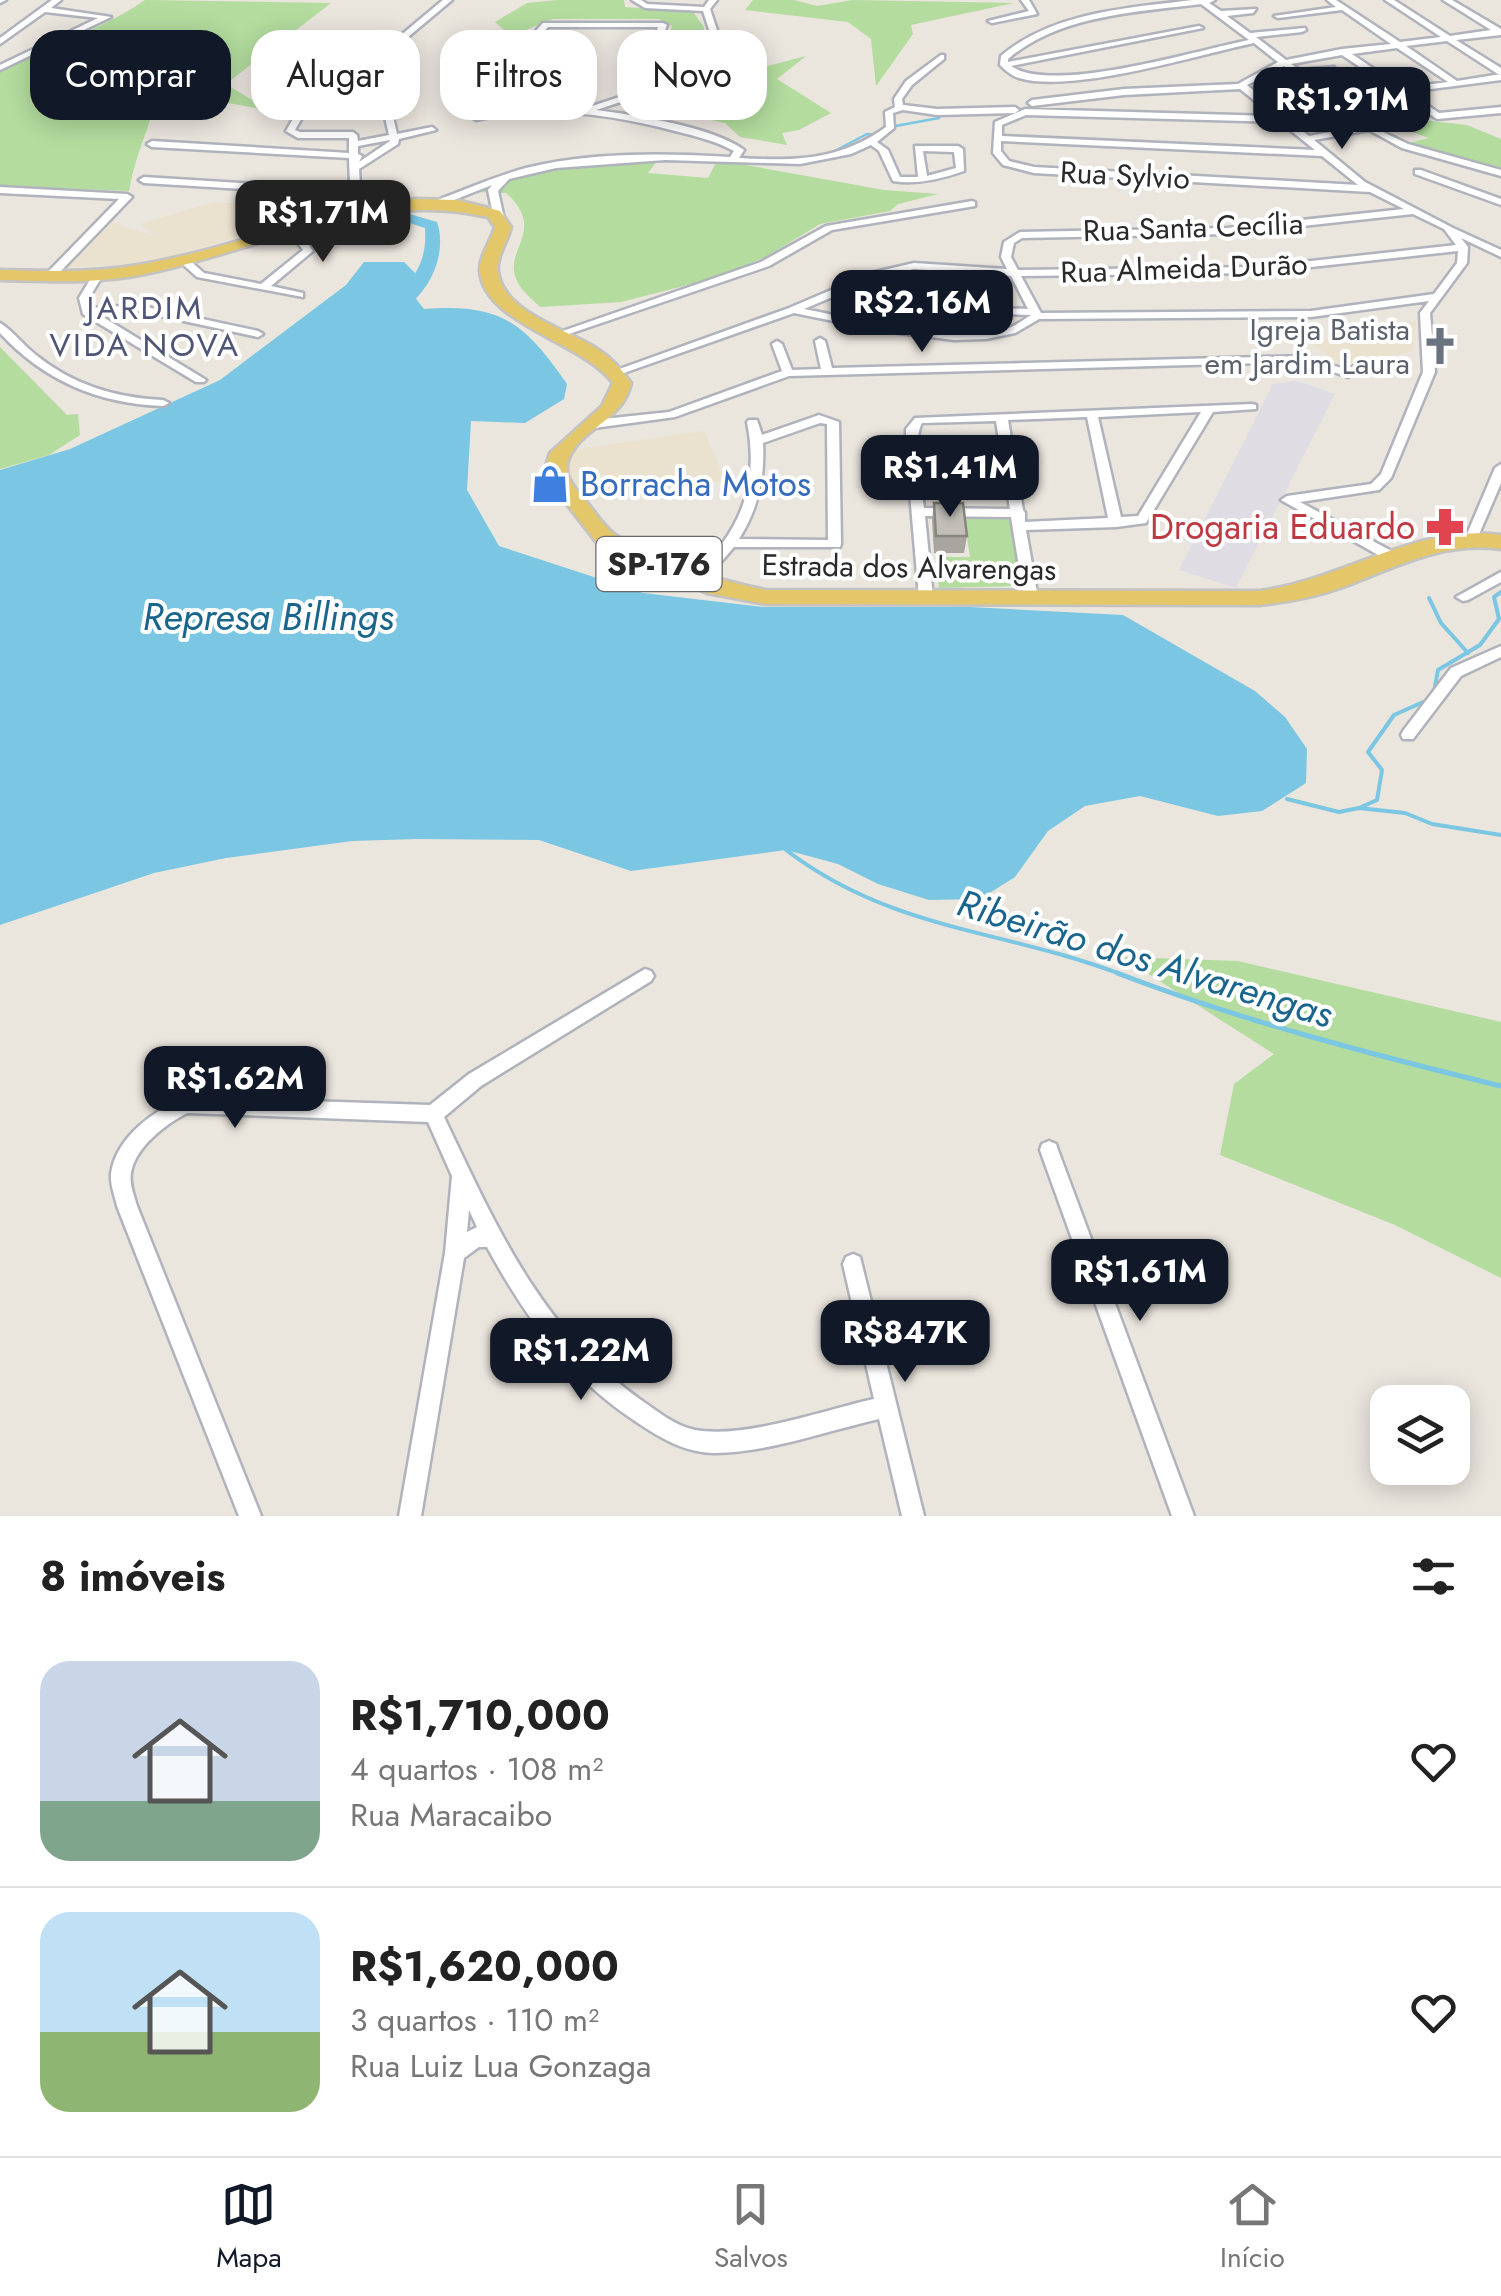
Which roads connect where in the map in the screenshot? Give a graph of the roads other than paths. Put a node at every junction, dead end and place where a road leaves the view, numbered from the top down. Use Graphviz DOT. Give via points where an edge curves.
graph roads {
  1 [pos="58,0"];
  2 [pos="448,0"];
  3 [pos="636,0"];
  4 [pos="713,0"];
  5 [pos="1025,0"];
  6 [pos="1210,0"];
  7 [pos="1331,0"];
  8 [pos="1412,0"];
  9 [pos="1447,0"];
  10 [pos="1202,1"];
  11 [pos="1391,1"];
  12 [pos="706,8"];
  13 [pos="1343,8"];
  14 [pos="44,10"];
  15 [pos="1253,10"];
  16 [pos="1034,12"];
  17 [pos="1218,14"];
  18 [pos="1278,16"];
  19 [pos="992,21"];
  20 [pos="1200,28"];
  21 [pos="1058,29"];
  22 [pos="72,30"];
  23 [pos="542,30"];
  24 [pos="661,30"];
  25 [pos="714,30"];
  26 [pos="1302,30"];
  27 [pos="1500,32"];
  28 [pos="13,33"];
  29 [pos="29,34"];
  30 [pos="1447,38"];
  31 [pos="1250,39"];
  32 [pos="0,42"];
  33 [pos="1396,44"];
  34 [pos="1342,51"];
  35 [pos="30,52"];
  36 [pos="941,57"];
  37 [pos="0,58"];
  38 [pos="16,60"];
  39 [pos="1283,63"];
  40 [pos="1005,67"];
  41 [pos="0,68"];
  42 [pos="1331,68"];
  43 [pos="988,72"];
  44 [pos="1297,73"];
  45 [pos="1501,75"];
  46 [pos="1454,83"];
  47 [pos="1242,86"];
  48 [pos="1399,90"];
  49 [pos="1332,100"];
  50 [pos="900,108"];
  51 [pos="1501,110"];
  52 [pos="1017,112"];
  53 [pos="597,114"];
  54 [pos="1281,119"];
  55 [pos="296,120"];
  56 [pos="1370,127"];
  57 [pos="432,130"];
  58 [pos="394,138"];
  59 [pos="997,138"];
  60 [pos="1307,139"];
  61 [pos="872,142"];
  62 [pos="152,144"];
  63 [pos="354,144"];
  64 [pos="1324,153"];
  65 [pos="732,160"];
  66 [pos="357,162"];
  67 [pos="1418,172"];
  68 [pos="1501,174"];
  69 [pos="508,176"];
  70 [pos="923,178"];
  71 [pos="144,180"];
  72 [pos="1371,189"];
  73 [pos="3,193"];
  74 [pos="358,193"];
  75 [pos="1501,202"];
  76 [pos="972,204"];
  77 [pos="429,206"];
  78 [pos="370,210"];
  79 [pos="1413,211"];
  80 [pos="500,219"];
  81 [pos="1447,227"];
  82 [pos="292,228"];
  83 [pos="1464,251"];
  84 [pos="1501,256"];
  85 [pos="183,260"];
  86 [pos="1015,273"];
  87 [pos="98,274"];
  88 [pos="51,275"];
  89 [pos="875,275"];
  90 [pos="2,278"];
  91 [pos="265,286"];
  92 [pos="300,295"];
  93 [pos="1434,297"];
  94 [pos="792,310"];
  95 [pos="87,312"];
  96 [pos="1037,314"];
  97 [pos="0,326"];
  98 [pos="258,334"];
  99 [pos="559,334"];
  100 [pos="905,335"];
  101 [pos="820,341"];
  102 [pos="776,344"];
  103 [pos="1359,366"];
  104 [pos="914,368"];
  105 [pos="617,372"];
  106 [pos="788,372"];
  107 [pos="827,372"];
  108 [pos="200,380"];
  109 [pos="162,403"];
  110 [pos="1252,407"];
  111 [pos="1210,409"];
  112 [pos="1092,415"];
  113 [pos="1001,416"];
  114 [pos="753,422"];
  115 [pos="594,424"];
  116 [pos="759,440"];
  117 [pos="1501,468"];
  118 [pos="918,512"];
  119 [pos="1020,519"];
  120 [pos="1116,523"];
  121 [pos="1471,540"];
  122 [pos="1501,542"];
  123 [pos="730,544"];
  124 [pos="1392,558"];
  125 [pos="1501,576"];
  126 [pos="697,581"];
  127 [pos="1463,597"];
  128 [pos="926,598"];
  129 [pos="1032,598"];
  130 [pos="1501,651"];
  131 [pos="1408,734"];
  132 [pos="644,976"];
  133 [pos="432,1114"];
  134 [pos="1049,1150"];
  135 [pos="462,1175"];
  136 [pos="494,1236"];
  137 [pos="455,1253"];
  138 [pos="853,1264"];
  139 [pos="884,1407"];
  140 [pos="250,1516"];
  141 [pos="410,1516"];
  142 [pos="913,1516"];
  143 [pos="1183,1516"];
  1 -- 14 [label="street"];
  2 -- 58 [label="street" via="404,36 384,84"];
  3 -- 12 [label="street"];
  4 -- 12 [label="street"];
  5 -- 16 [label="street"];
  6 -- 10 [label="street"];
  7 -- 13 [label="street"];
  8 -- 11 [label="street"];
  9 -- 27 [label="street"];
  10 -- 17 [label="street"];
  10 -- 21 [label="street"];
  11 -- 30 [label="street"];
  12 -- 25 [label="street"];
  13 -- 18 [label="street"];
  13 -- 33 [label="street"];
  14 -- 22 [label="street" via="106,12"];
  14 -- 28 [label="street"];
  15 -- 17 [label="street"];
  16 -- 19 [label="street"];
  16 -- 21 [label="street"];
  17 -- 31 [label="street"];
  20 -- 40 [label="street"];
  21 -- 40 [label="street" via="1007,54"];
  23 -- 24 [label="street" via="657,22"];
  26 -- 31 [label="street"];
  27 -- 30 [label="street"];
  28 -- 29 [label="street"];
  28 -- 32 [label="street"];
  30 -- 33 [label="street"];
  30 -- 45 [label="street"];
  31 -- 39 [label="street"];
  31 -- 40 [label="street" via="1106,74 1035,77"];
  33 -- 34 [label="street"];
  33 -- 46 [label="street"];
  34 -- 39 [label="street"];
  34 -- 48 [label="street"];
  35 -- 38 [label="street"];
  36 -- 50 [label="street" via="908,84"];
  37 -- 38 [label="street"];
  38 -- 41 [label="street"];
  39 -- 44 [label="street"];
  39 -- 47 [label="street"];
  40 -- 43 [label="street"];
  42 -- 44 [label="street"];
  44 -- 49 [label="street"];
  45 -- 46 [label="street"];
  46 -- 48 [label="street"];
  47 -- 52 [label="street" via="1110,93 1022,104"];
  47 -- 54 [label="street"];
  48 -- 49 [label="street"];
  48 -- 51 [label="street" via="1438,116"];
  49 -- 56 [label="street"];
  50 -- 52 [label="street"];
  50 -- 61 [label="street" via="889,112 890,126"];
  52 -- 54 [label="street"];
  52 -- 59 [label="street" via="998,124"];
  53 -- 65 [label="street" via="726,142 739,150"];
  54 -- 60 [label="street"];
  55 -- 63 [label="street" via="290,130 298,135 353,135"];
  56 -- 60 [label="street"];
  56 -- 68 [label="street" via="1405,146"];
  57 -- 58 [label="street"];
  58 -- 63 [label="street"];
  58 -- 66 [label="street" via="387,150"];
  59 -- 64 [label="street"];
  59 -- 72 [label="street, Rua Sylvio" via="999,158 1034,170"];
  60 -- 64 [label="street"];
  61 -- 65 [label="street" via="817,160"];
  61 -- 70 [label="street" via="896,178"];
  62 -- 66 [label="street"];
  63 -- 66 [label="street"];
  64 -- 72 [label="street"];
  65 -- 69 [label="street" via="560,164"];
  66 -- 74 [label="street"];
  67 -- 75 [label="street"];
  69 -- 77 [label="street"];
  69 -- 80 [label="street" via="492,190"];
  70 -- 70 [label="street" via="962,168 957,148 918,148"];
  71 -- 74 [label="street"];
  72 -- 79 [label="street"];
  73 -- 88 [label="street" via="128,198"];
  74 -- 78 [label="street"];
  76 -- 99 [label="street" via="829,228 765,264"];
  77 -- 78 [label="main road"];
  77 -- 80 [label="main road" via="474,208"];
  78 -- 82 [label="main road"];
  79 -- 81 [label="street"];
  79 -- 86 [label="street, Rua Santa Cecília" via="1227,231 1027,234 1006,246"];
  80 -- 99 [label="main road" via="490,281 507,301"];
  81 -- 83 [label="street"];
  81 -- 84 [label="street"];
  82 -- 85 [label="main road"];
  82 -- 91 [label="street" via="308,251"];
  83 -- 84 [label="street, Rua Almeida Durão"];
  83 -- 86 [label="street, Rua Almeida Durão" via="1256,270"];
  83 -- 93 [label="street"];
  85 -- 87 [label="main road"];
  85 -- 91 [label="street" via="200,275"];
  86 -- 89 [label="street, Rua Almeida Durão" via="926,266"];
  86 -- 96 [label="street"];
  87 -- 88 [label="main road"];
  87 -- 95 [label="street" via="84,298"];
  88 -- 90 [label="main road"];
  89 -- 94 [label="street, Rua Almeida Durão"];
  89 -- 96 [label="street" via="965,310"];
  91 -- 92 [label="street"];
  93 -- 96 [label="street" via="1311,314"];
  93 -- 124 [label="street" via="1424,322 1429,372 1382,482 1286,500"];
  94 -- 100 [label="street"];
  94 -- 105 [label="street, Rua Almeida Durão"];
  95 -- 98 [label="street" via="136,308"];
  95 -- 108 [label="street"];
  96 -- 100 [label="street" via="999,333"];
  97 -- 109 [label="street" via="25,352 88,391 124,403"];
  99 -- 105 [label="main road"];
  100 -- 104 [label="street"];
  101 -- 107 [label="street"];
  102 -- 106 [label="street"];
  103 -- 104 [label="street" via="1348,374 1305,359"];
  104 -- 107 [label="street"];
  105 -- 115 [label="main road, Estrada dos Alvarengas / SP-176" via="620,399"];
  106 -- 107 [label="street"];
  106 -- 115 [label="street" via="671,415"];
  110 -- 111 [label="street"];
  111 -- 112 [label="street"];
  111 -- 120 [label="street" via="1150,512 1136,522"];
  112 -- 113 [label="street"];
  112 -- 120 [label="street"];
  113 -- 118 [label="street" via="914,424"];
  113 -- 119 [label="street"];
  114 -- 116 [label="street"];
  115 -- 126 [label="main road, Estrada dos Alvarengas / SP-176" via="555,463 568,494 605,538"];
  116 -- 123 [label="street" via="758,485"];
  116 -- 123 [label="street" via="819,419 835,427 835,544"];
  117 -- 121 [label="street"];
  118 -- 119 [label="street"];
  118 -- 128 [label="street"];
  119 -- 120 [label="street"];
  119 -- 129 [label="street"];
  121 -- 122 [label="main road, Estrada dos Alvarengas / SP-176"];
  121 -- 124 [label="main road, Estrada dos Alvarengas / SP-176"];
  123 -- 126 [label="street"];
  124 -- 129 [label="main road, Estrada dos Alvarengas / SP-176" via="1316,588 1272,596"];
  125 -- 127 [label="street"];
  126 -- 128 [label="main road, Estrada dos Alvarengas / SP-176" via="766,597"];
  128 -- 129 [label="main road, Estrada dos Alvarengas / SP-176"];
  130 -- 131 [label="street" via="1456,672"];
  132 -- 133 [label="street"];
  133 -- 135 [label="street"];
  133 -- 140 [label="street" via="187,1105 160,1118 126,1160 121,1172 128,1206"];
  134 -- 143 [label="street"];
  135 -- 136 [label="street"];
  135 -- 137 [label="street"];
  136 -- 137 [label="street" via="476,1237"];
  136 -- 139 [label="street" via="557,1344 589,1378 672,1432 726,1441"];
  137 -- 141 [label="street"];
  138 -- 139 [label="street"];
  139 -- 142 [label="street"];
}
